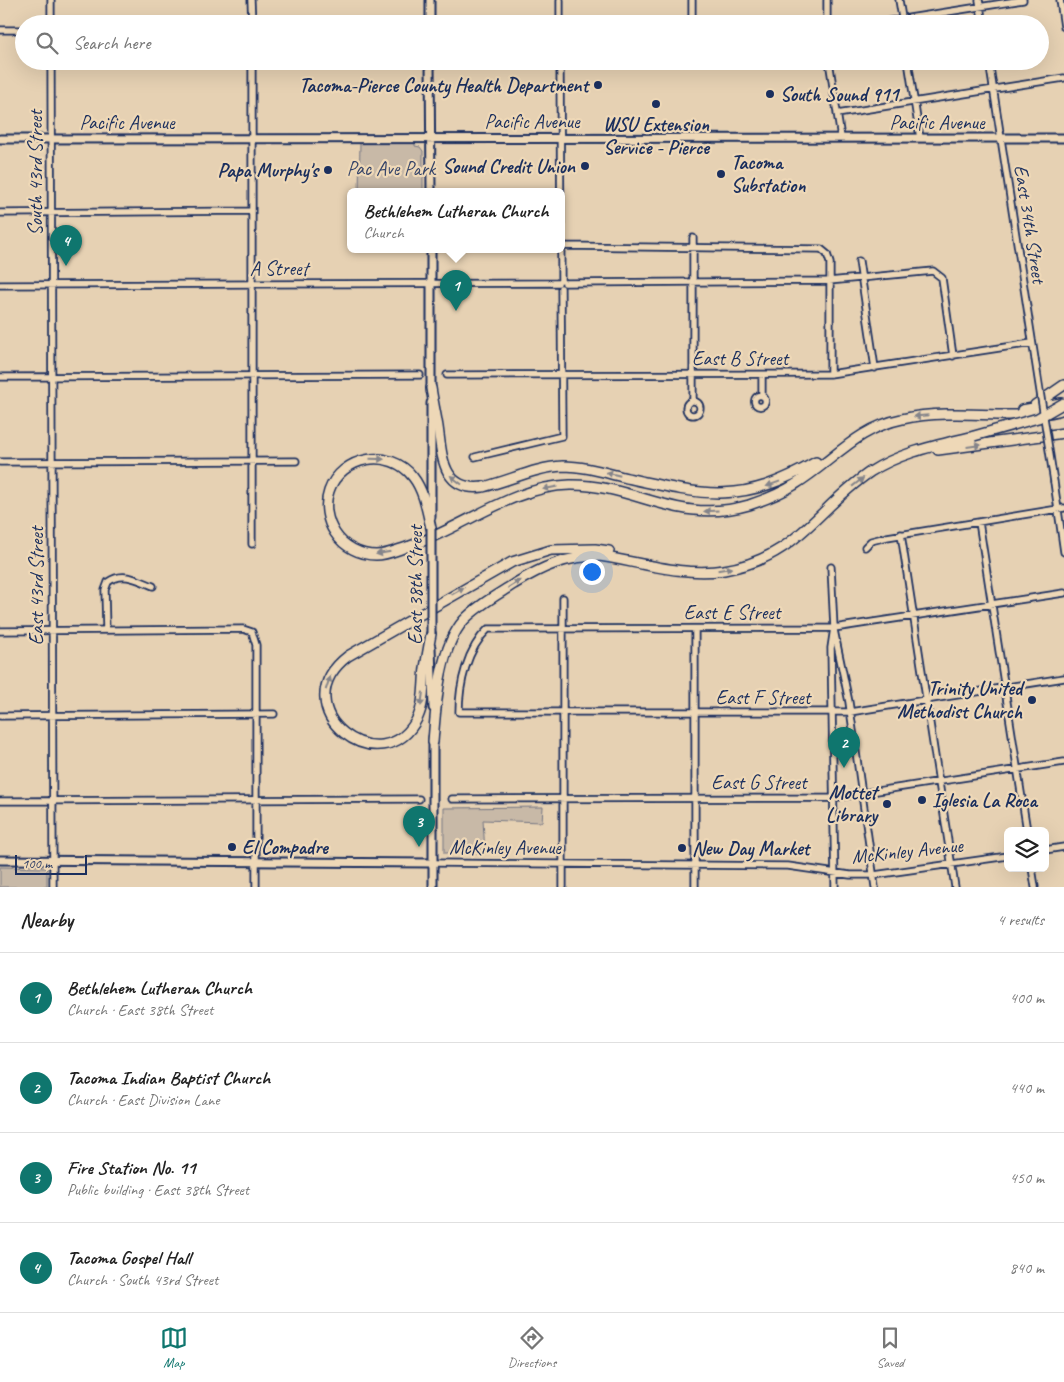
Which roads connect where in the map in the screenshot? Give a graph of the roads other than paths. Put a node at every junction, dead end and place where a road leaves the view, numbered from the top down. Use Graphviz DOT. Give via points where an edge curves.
graph roads {
  1 [pos="51,0"];
  2 [pos="251,0"];
  3 [pos="430,0"];
  4 [pos="560,0"];
  5 [pos="692,0"];
  6 [pos="827,0"];
  7 [pos="899,0"];
  8 [pos="1023,0"];
  9 [pos="1060,0"];
  10 [pos="980,3"];
  11 [pos="51,15"];
  12 [pos="252,15"];
  13 [pos="430,15"];
  14 [pos="560,15"];
  15 [pos="692,15"];
  16 [pos="827,15"];
  17 [pos="901,15"];
  18 [pos="928,15"];
  19 [pos="1064,27"];
  20 [pos="0,30"];
  21 [pos="15,30"];
  22 [pos="51,70"];
  23 [pos="252,70"];
  24 [pos="430,70"];
  25 [pos="560,70"];
  26 [pos="831,70"];
  27 [pos="909,70"];
  28 [pos="990,70"];
  29 [pos="1064,78"];
  30 [pos="993,89"];
  31 [pos="914,102"];
  32 [pos="838,114"];
  33 [pos="561,137"];
  34 [pos="252,138"];
  35 [pos="431,138"];
  36 [pos="841,138"];
  37 [pos="920,138"];
  38 [pos="1001,138"];
  39 [pos="1064,138"];
  40 [pos="0,139"];
  41 [pos="51,139"];
  42 [pos="431,188"];
  43 [pos="561,188"];
  44 [pos="252,211"];
  45 [pos="51,212"];
  46 [pos="0,213"];
  47 [pos="693,238"];
  48 [pos="565,246"];
  49 [pos="693,246"];
  50 [pos="430,253"];
  51 [pos="561,253"];
  52 [pos="859,260"];
  53 [pos="861,278"];
  54 [pos="829,281"];
  55 [pos="692,283"];
  56 [pos="253,284"];
  57 [pos="430,284"];
  58 [pos="561,284"];
  59 [pos="0,285"];
  60 [pos="51,285"];
  61 [pos="1032,343"];
  62 [pos="953,356"];
  63 [pos="875,368"];
  64 [pos="830,374"];
  65 [pos="420,375"];
  66 [pos="562,375"];
  67 [pos="693,375"];
  68 [pos="762,375"];
  69 [pos="252,376"];
  70 [pos="447,376"];
  71 [pos="0,377"];
  72 [pos="52,377"];
  73 [pos="1064,385"];
  74 [pos="431,388"];
  75 [pos="762,396"];
  76 [pos="693,401"];
  77 [pos="1064,402"];
  78 [pos="1064,409"];
  79 [pos="1016,410"];
  80 [pos="970,414"];
  81 [pos="1064,433"];
  82 [pos="846,444"];
  83 [pos="908,453"];
  84 [pos="475,457"];
  85 [pos="253,460"];
  86 [pos="52,461"];
  87 [pos="296,461"];
  88 [pos="0,462"];
  89 [pos="1061,508"];
  90 [pos="979,522"];
  91 [pos="431,528"];
  92 [pos="900,534"];
  93 [pos="252,544"];
  94 [pos="865,547"];
  95 [pos="1064,552"];
  96 [pos="831,567"];
  97 [pos="677,570"];
  98 [pos="153,586"];
  99 [pos="1064,593"];
  100 [pos="563,598"];
  101 [pos="992,604"];
  102 [pos="913,616"];
  103 [pos="834,628"];
  104 [pos="695,629"];
  105 [pos="106,630"];
  106 [pos="564,630"];
  107 [pos="0,631"];
  108 [pos="53,631"];
  109 [pos="431,634"];
  110 [pos="1064,678"];
  111 [pos="1004,687"];
  112 [pos="926,699"];
  113 [pos="459,712"];
  114 [pos="850,712"];
  115 [pos="563,713"];
  116 [pos="695,713"];
  117 [pos="832,713"];
  118 [pos="254,714"];
  119 [pos="274,714"];
  120 [pos="0,716"];
  121 [pos="53,716"];
  122 [pos="433,742"];
  123 [pos="1064,762"];
  124 [pos="1017,770"];
  125 [pos="939,782"];
  126 [pos="862,794"];
  127 [pos="696,798"];
  128 [pos="832,798"];
  129 [pos="419,799"];
  130 [pos="564,799"];
  131 [pos="452,800"];
  132 [pos="0,801"];
  133 [pos="54,801"];
  134 [pos="254,801"];
  135 [pos="1026,827"];
  136 [pos="1064,847"];
  137 [pos="1049,849"];
  138 [pos="1004,857"];
  139 [pos="0,860"];
  140 [pos="53,860"];
  141 [pos="256,863"];
  142 [pos="433,863"];
  143 [pos="563,864"];
  144 [pos="952,864"];
  145 [pos="696,865"];
  146 [pos="834,872"];
  147 [pos="1033,872"];
  148 [pos="874,875"];
  149 [pos="53,887"];
  150 [pos="256,887"];
  151 [pos="433,887"];
  152 [pos="563,887"];
  153 [pos="695,887"];
  154 [pos="835,887"];
  155 [pos="876,887"];
  156 [pos="955,887"];
  157 [pos="1035,887"];
  1 -- 11 [label="street"];
  2 -- 12 [label="street"];
  3 -- 13 [label="main road"];
  4 -- 14 [label="street"];
  5 -- 15 [label="street"];
  6 -- 16 [label="street"];
  7 -- 17 [label="street"];
  8 -- 10 [label="street"];
  9 -- 19 [label="street"];
  10 -- 18 [label="street"];
  20 -- 21 [label="street"];
  22 -- 41 [label="street, South 43rd Street"];
  23 -- 34 [label="street"];
  24 -- 35 [label="main road"];
  25 -- 33 [label="street"];
  26 -- 32 [label="street"];
  27 -- 31 [label="street"];
  28 -- 30 [label="street, East 34th Street"];
  29 -- 30 [label="street"];
  30 -- 31 [label="street"];
  30 -- 38 [label="street, East 34th Street"];
  31 -- 32 [label="street"];
  31 -- 37 [label="street"];
  32 -- 36 [label="street"];
  33 -- 35 [label="main road, Pacific Avenue"];
  33 -- 36 [label="main road, Pacific Avenue"];
  33 -- 43 [label="street"];
  34 -- 35 [label="main road, Pacific Avenue"];
  34 -- 41 [label="main road, Pacific Avenue"];
  34 -- 44 [label="street"];
  35 -- 42 [label="main road"];
  36 -- 37 [label="main road, Pacific Avenue"];
  37 -- 38 [label="main road, Pacific Avenue"];
  38 -- 39 [label="main road, Pacific Avenue"];
  38 -- 61 [label="street, East 34th Street"];
  40 -- 41 [label="main road, Pacific Avenue"];
  41 -- 45 [label="street, South 43rd Street"];
  44 -- 45 [label="street"];
  44 -- 56 [label="street"];
  45 -- 46 [label="street"];
  45 -- 60 [label="street, South 43rd Street"];
  47 -- 49 [label="street"];
  48 -- 49 [label="street"];
  49 -- 54 [label="street" via="821,249 829,259"];
  49 -- 55 [label="street"];
  50 -- 57 [label="main road, East 38th Street"];
  51 -- 58 [label="street"];
  52 -- 53 [label="street"];
  53 -- 54 [label="street, A Street"];
  53 -- 62 [label="street, A Street" via="935,272 942,282"];
  53 -- 63 [label="street"];
  54 -- 55 [label="street, A Street"];
  54 -- 64 [label="street"];
  55 -- 58 [label="street, A Street"];
  55 -- 67 [label="street"];
  56 -- 57 [label="street, A Street"];
  56 -- 60 [label="street, A Street"];
  56 -- 69 [label="street"];
  57 -- 58 [label="street, A Street"];
  57 -- 74 [label="main road, East 38th Street"];
  58 -- 66 [label="street"];
  59 -- 60 [label="street, A Street"];
  60 -- 72 [label="street, East 43rd Street"];
  61 -- 62 [label="street, East B Street"];
  61 -- 89 [label="street, East 34th Street, bridge"];
  62 -- 63 [label="street, East B Street"];
  63 -- 64 [label="street, East B Street"];
  64 -- 68 [label="street, East B Street"];
  65 -- 69 [label="street"];
  66 -- 67 [label="street, East B Street"];
  66 -- 70 [label="street, East B Street"];
  66 -- 84 [label="street" via="562,436"];
  67 -- 68 [label="street, East B Street"];
  67 -- 76 [label="street"];
  68 -- 75 [label="street"];
  69 -- 72 [label="street"];
  69 -- 85 [label="street"];
  71 -- 72 [label="street"];
  72 -- 86 [label="street, East 43rd Street"];
  73 -- 79 [label="highway" via="1040,403"];
  82 -- 74 [label="highway, one-way" via="781,481 740,493 701,492 562,466 483,487 470,487 457,482 443,465"];
  74 -- 91 [label="main road, East 38th Street"];
  77 -- 79 [label="highway"];
  77 -- 83 [label="highway, bridge" via="1038,418"];
  78 -- 80 [label="highway" via="1037,415"];
  79 -- 80 [label="highway"];
  80 -- 82 [label="highway, one-way" via="898,420 872,428"];
  83 -- 81 [label="highway, one-way"];
  82 -- 91 [label="highway, one-way" via="794,485 748,506 698,512 601,488 559,486 531,492 431,538 381,555 356,551 337,537 327,514 329,491 334,480 348,466 368,459 389,461 402,466 417,483"];
  97 -- 83 [label="highway, one-way" via="724,570 767,556 798,538 868,474"];
  85 -- 86 [label="street"];
  85 -- 87 [label="street"];
  85 -- 93 [label="street"];
  86 -- 88 [label="street"];
  86 -- 108 [label="street, East 43rd Street"];
  89 -- 90 [label="street"];
  89 -- 95 [label="street, East 34th Street"];
  90 -- 92 [label="street"];
  90 -- 101 [label="street"];
  91 -- 109 [label="main road, East 38th Street, bridge"];
  92 -- 94 [label="street" via="874,540"];
  92 -- 102 [label="street"];
  96 -- 103 [label="street"];
  109 -- 97 [label="highway, one-way" via="420,712 409,729 390,742 376,745 355,741 341,732 328,712 325,693 329,678 340,662 489,573 536,553 578,549 610,551"];
  122 -- 97 [label="highway, one-way" via="440,684 448,651 458,628 483,603 543,567 570,558 600,556"];
  98 -- 105 [label="street" via="129,577 114,578 108,582 105,590"];
  99 -- 101 [label="street, East E Street"];
  100 -- 106 [label="street"];
  101 -- 102 [label="street, East E Street"];
  101 -- 111 [label="street"];
  102 -- 103 [label="street, East E Street"];
  102 -- 112 [label="street"];
  103 -- 104 [label="street, East E Street"];
  103 -- 114 [label="street"];
  103 -- 117 [label="street" via="831,648"];
  104 -- 106 [label="street, East E Street"];
  104 -- 116 [label="street"];
  105 -- 108 [label="street"];
  105 -- 118 [label="street" via="243,629 252,632 256,645"];
  106 -- 113 [label="street, East E Street" via="488,629 476,642 469,658"];
  106 -- 115 [label="street"];
  107 -- 108 [label="street"];
  108 -- 121 [label="street, East 43rd Street"];
  109 -- 122 [label="main road, East 38th Street"];
  110 -- 111 [label="street, East F Street"];
  111 -- 112 [label="street, East F Street"];
  111 -- 124 [label="street"];
  112 -- 114 [label="street, East F Street"];
  112 -- 125 [label="street"];
  113 -- 115 [label="street, East F Street"];
  114 -- 117 [label="street, East F Street"];
  114 -- 126 [label="street"];
  115 -- 116 [label="street, East F Street"];
  115 -- 130 [label="street"];
  116 -- 117 [label="street, East F Street"];
  116 -- 127 [label="street"];
  117 -- 128 [label="street"];
  118 -- 119 [label="street"];
  118 -- 121 [label="street"];
  118 -- 134 [label="street"];
  120 -- 121 [label="street"];
  121 -- 133 [label="street, East 43rd Street"];
  122 -- 142 [label="main road, East 38th Street"];
  123 -- 124 [label="street, East G Street"];
  124 -- 125 [label="street, East G Street"];
  124 -- 135 [label="street"];
  125 -- 126 [label="street, East G Street"];
  125 -- 144 [label="street"];
  126 -- 128 [label="street, East G Street"];
  126 -- 148 [label="street"];
  127 -- 128 [label="street, East G Street"];
  127 -- 130 [label="street, East G Street"];
  127 -- 145 [label="street"];
  128 -- 146 [label="street"];
  129 -- 134 [label="street"];
  130 -- 131 [label="street, East G Street"];
  130 -- 143 [label="street"];
  132 -- 133 [label="street"];
  133 -- 134 [label="street"];
  133 -- 140 [label="street, East 43rd Street"];
  134 -- 141 [label="street"];
  136 -- 137 [label="street"];
  138 -- 144 [label="street, McKinley Avenue"];
  139 -- 140 [label="main road, McKinley Avenue"];
  140 -- 141 [label="main road, McKinley Avenue"];
  140 -- 149 [label="street, East 43rd Street"];
  141 -- 142 [label="main road, McKinley Avenue"];
  141 -- 150 [label="street"];
  142 -- 143 [label="street, McKinley Avenue"];
  142 -- 151 [label="main road, East 38th Street"];
  143 -- 145 [label="street, McKinley Avenue"];
  143 -- 152 [label="street"];
  144 -- 148 [label="street, McKinley Avenue"];
  144 -- 156 [label="street"];
  145 -- 146 [label="street, McKinley Avenue" via="788,866"];
  145 -- 153 [label="street"];
  146 -- 148 [label="street, McKinley Avenue"];
  146 -- 154 [label="street"];
  147 -- 157 [label="street"];
  148 -- 155 [label="street"];
}
